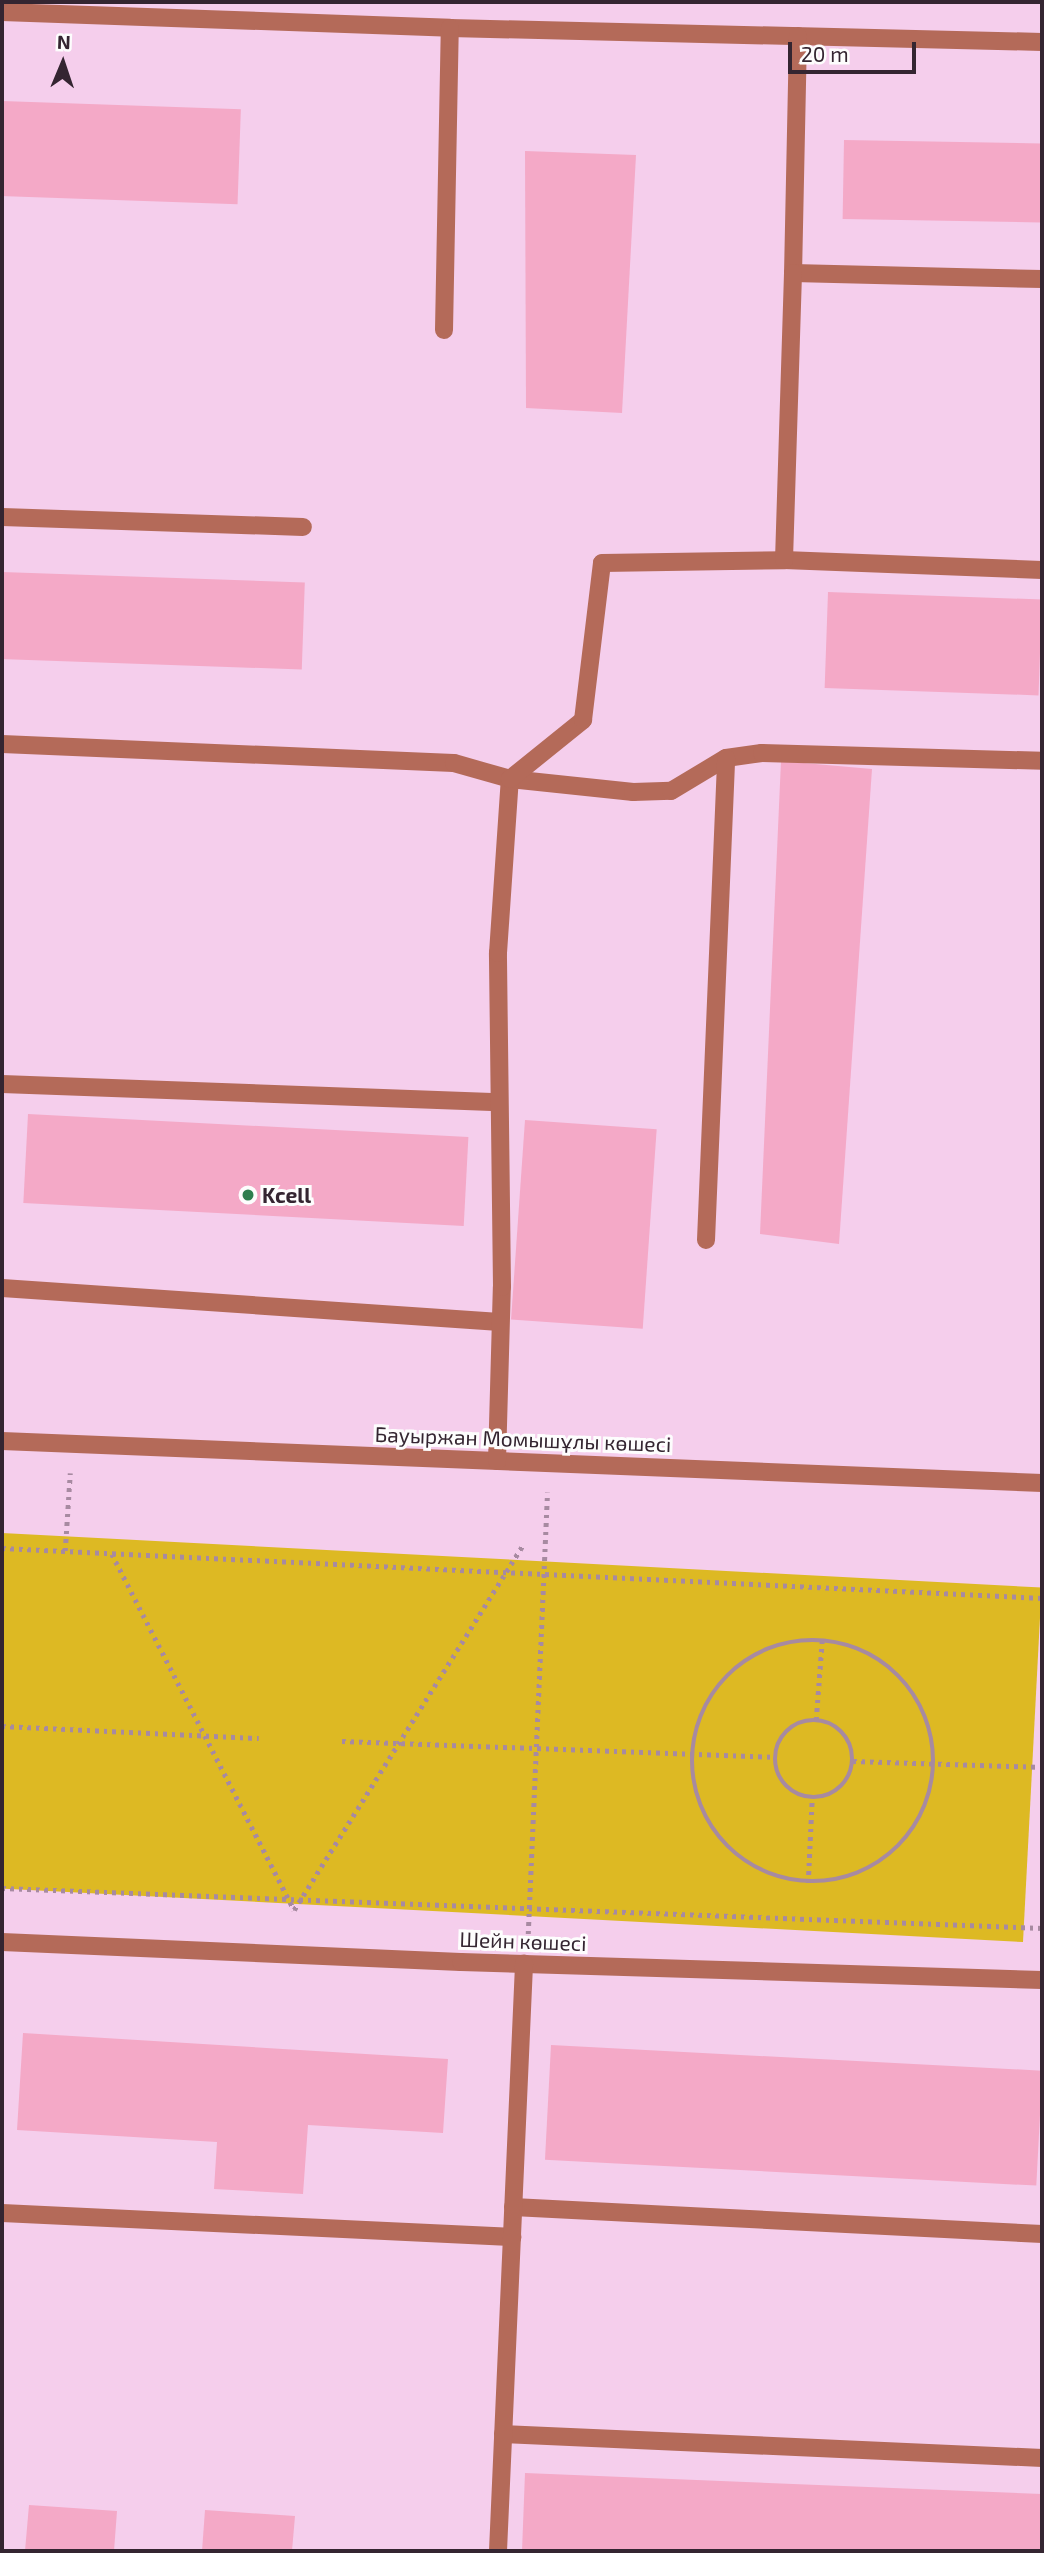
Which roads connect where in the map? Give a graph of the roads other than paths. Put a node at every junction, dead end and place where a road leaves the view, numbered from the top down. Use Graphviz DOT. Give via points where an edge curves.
graph roads {
  1 [pos="2,12"];
  2 [pos="450,29"];
  3 [pos="798,36"];
  4 [pos="1042,41"];
  5 [pos="793,273"];
  6 [pos="1042,279"];
  7 [pos="444,330"];
  8 [pos="2,517"];
  9 [pos="303,527"];
  10 [pos="784,560"];
  11 [pos="1042,570"];
  12 [pos="2,744"];
  13 [pos="726,758"];
  14 [pos="1042,761"];
  15 [pos="510,779"];
  16 [pos="2,1084"];
  17 [pos="499,1102"];
  18 [pos="706,1240"];
  19 [pos="2,1288"];
  20 [pos="500,1322"];
  21 [pos="2,1441"];
  22 [pos="497,1461"];
  23 [pos="1042,1483"];
  24 [pos="2,1941"];
  25 [pos="524,1964"];
  26 [pos="1042,1980"];
  27 [pos="513,2207"];
  28 [pos="2,2213"];
  29 [pos="1042,2234"];
  30 [pos="512,2237"];
  31 [pos="503,2434"];
  32 [pos="1042,2458"];
  33 [pos="498,2551"];
  1 -- 2 [label="street"];
  2 -- 3 [label="street"];
  2 -- 7 [label="street"];
  3 -- 4 [label="street"];
  3 -- 5 [label="street"];
  5 -- 6 [label="street"];
  5 -- 10 [label="street"];
  8 -- 9 [label="street"];
  10 -- 11 [label="street"];
  10 -- 15 [label="street" via="602,562 583,720"];
  12 -- 15 [label="street" via="454,763"];
  13 -- 14 [label="street" via="762,753"];
  13 -- 15 [label="street" via="671,791 633,792"];
  13 -- 18 [label="street"];
  15 -- 17 [label="street" via="498,953"];
  16 -- 17 [label="street"];
  17 -- 20 [label="street"];
  19 -- 20 [label="street"];
  20 -- 22 [label="street"];
  21 -- 22 [label="street, Бауыржан Момышұлы көшесі"];
  22 -- 23 [label="street, Бауыржан Момышұлы көшесі"];
  24 -- 25 [label="street, Шейн көшесі"];
  25 -- 26 [label="street, Шейн көшесі"];
  25 -- 27 [label="street"];
  27 -- 29 [label="street"];
  27 -- 30 [label="street"];
  28 -- 30 [label="street"];
  30 -- 31 [label="street"];
  31 -- 32 [label="street"];
  31 -- 33 [label="street"];
}
